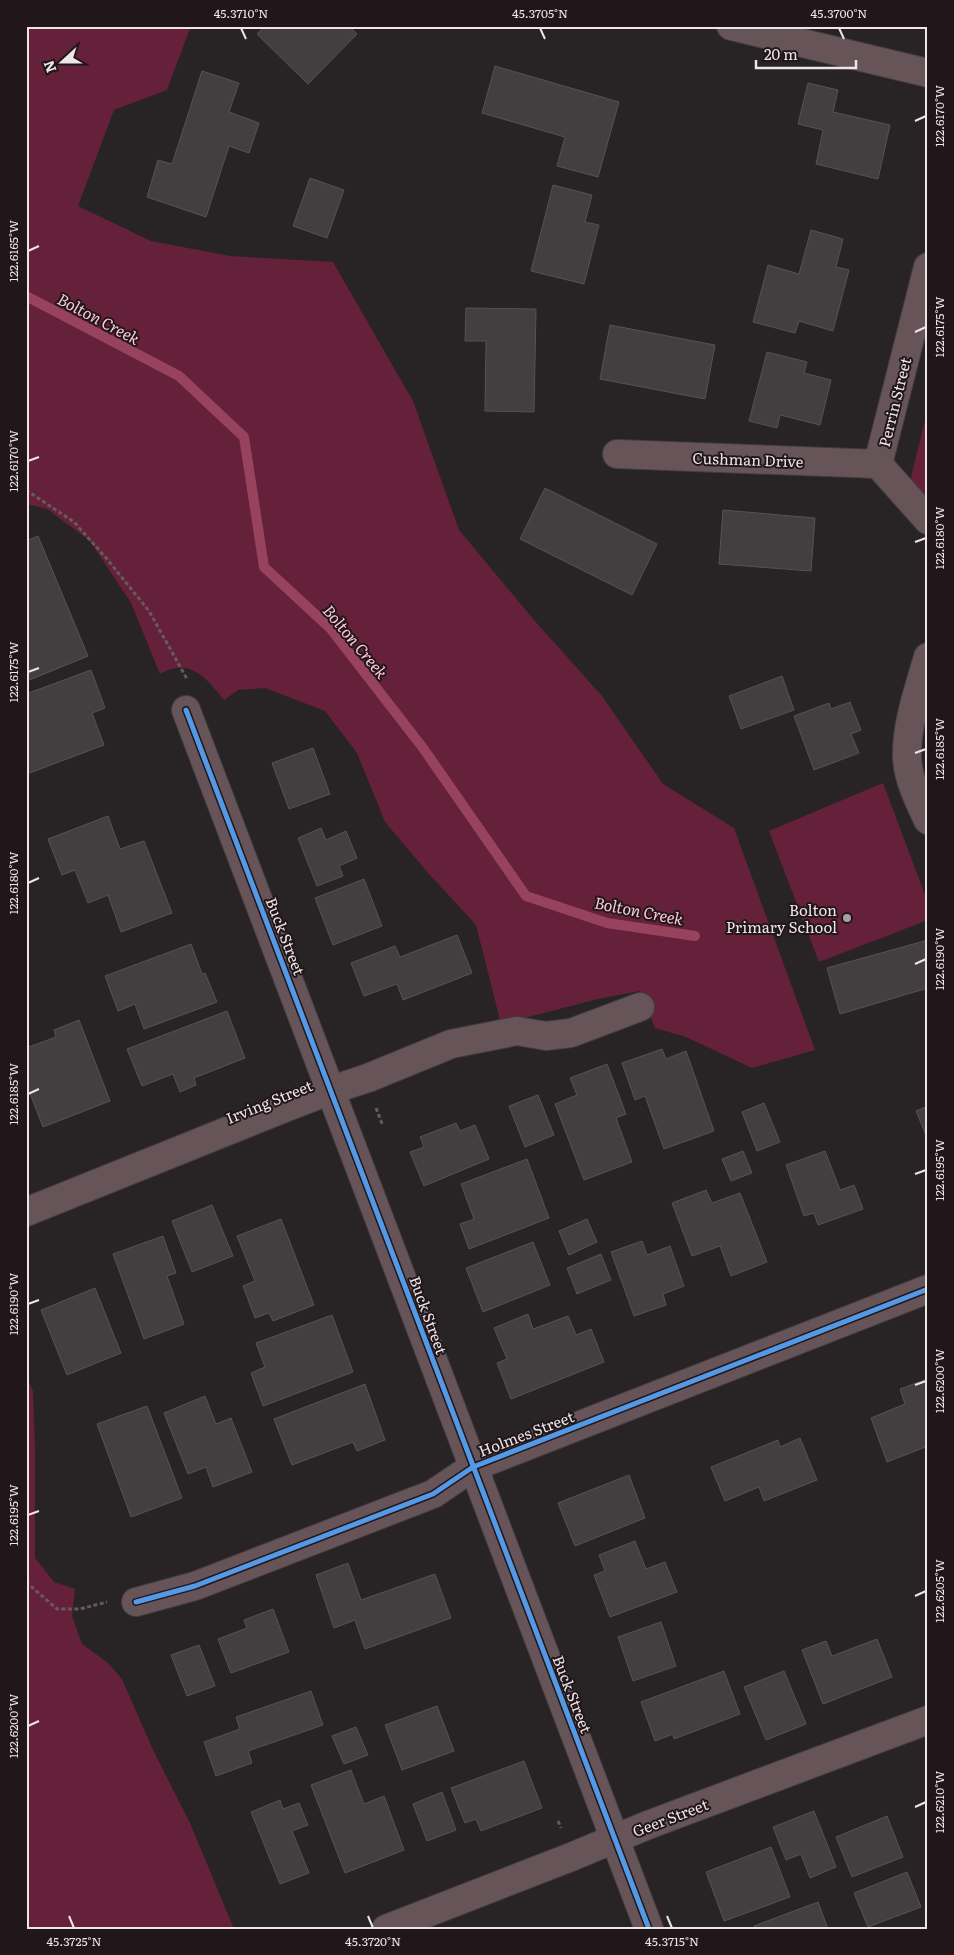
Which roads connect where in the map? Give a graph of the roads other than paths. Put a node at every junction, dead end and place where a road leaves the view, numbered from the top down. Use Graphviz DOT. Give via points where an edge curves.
graph roads {
  1 [pos="731,26"];
  2 [pos="928,73"];
  3 [pos="928,267"];
  4 [pos="617,454"];
  5 [pos="878,464"];
  6 [pos="928,520"];
  7 [pos="928,657"];
  8 [pos="186,710"];
  9 [pos="928,820"];
  10 [pos="640,1007"];
  11 [pos="331,1090"];
  12 [pos="26,1212"];
  13 [pos="928,1289"];
  14 [pos="473,1467"];
  15 [pos="136,1602"];
  16 [pos="928,1720"];
  17 [pos="614,1838"];
  18 [pos="386,1929"];
  19 [pos="649,1929"];
  1 -- 2 [label="street"];
  3 -- 5 [label="street, Perrin Street"];
  4 -- 5 [label="street, Cushman Drive"];
  5 -- 6 [label="street, Perrin Street"];
  7 -- 9 [label="street" via="909,734 907,759"];
  8 -- 11 [label="street, Buck Street"];
  10 -- 11 [label="street, Irving Street" via="571,1032 546,1036 517,1032 451,1044"];
  11 -- 12 [label="street, Irving Street"];
  11 -- 14 [label="street, Buck Street"];
  13 -- 14 [label="street, Holmes Street"];
  14 -- 15 [label="street, Holmes Street" via="433,1494 195,1586"];
  14 -- 17 [label="street, Buck Street"];
  16 -- 17 [label="street, Geer Street"];
  17 -- 18 [label="street, Geer Street"];
  17 -- 19 [label="street, Buck Street"];
}
